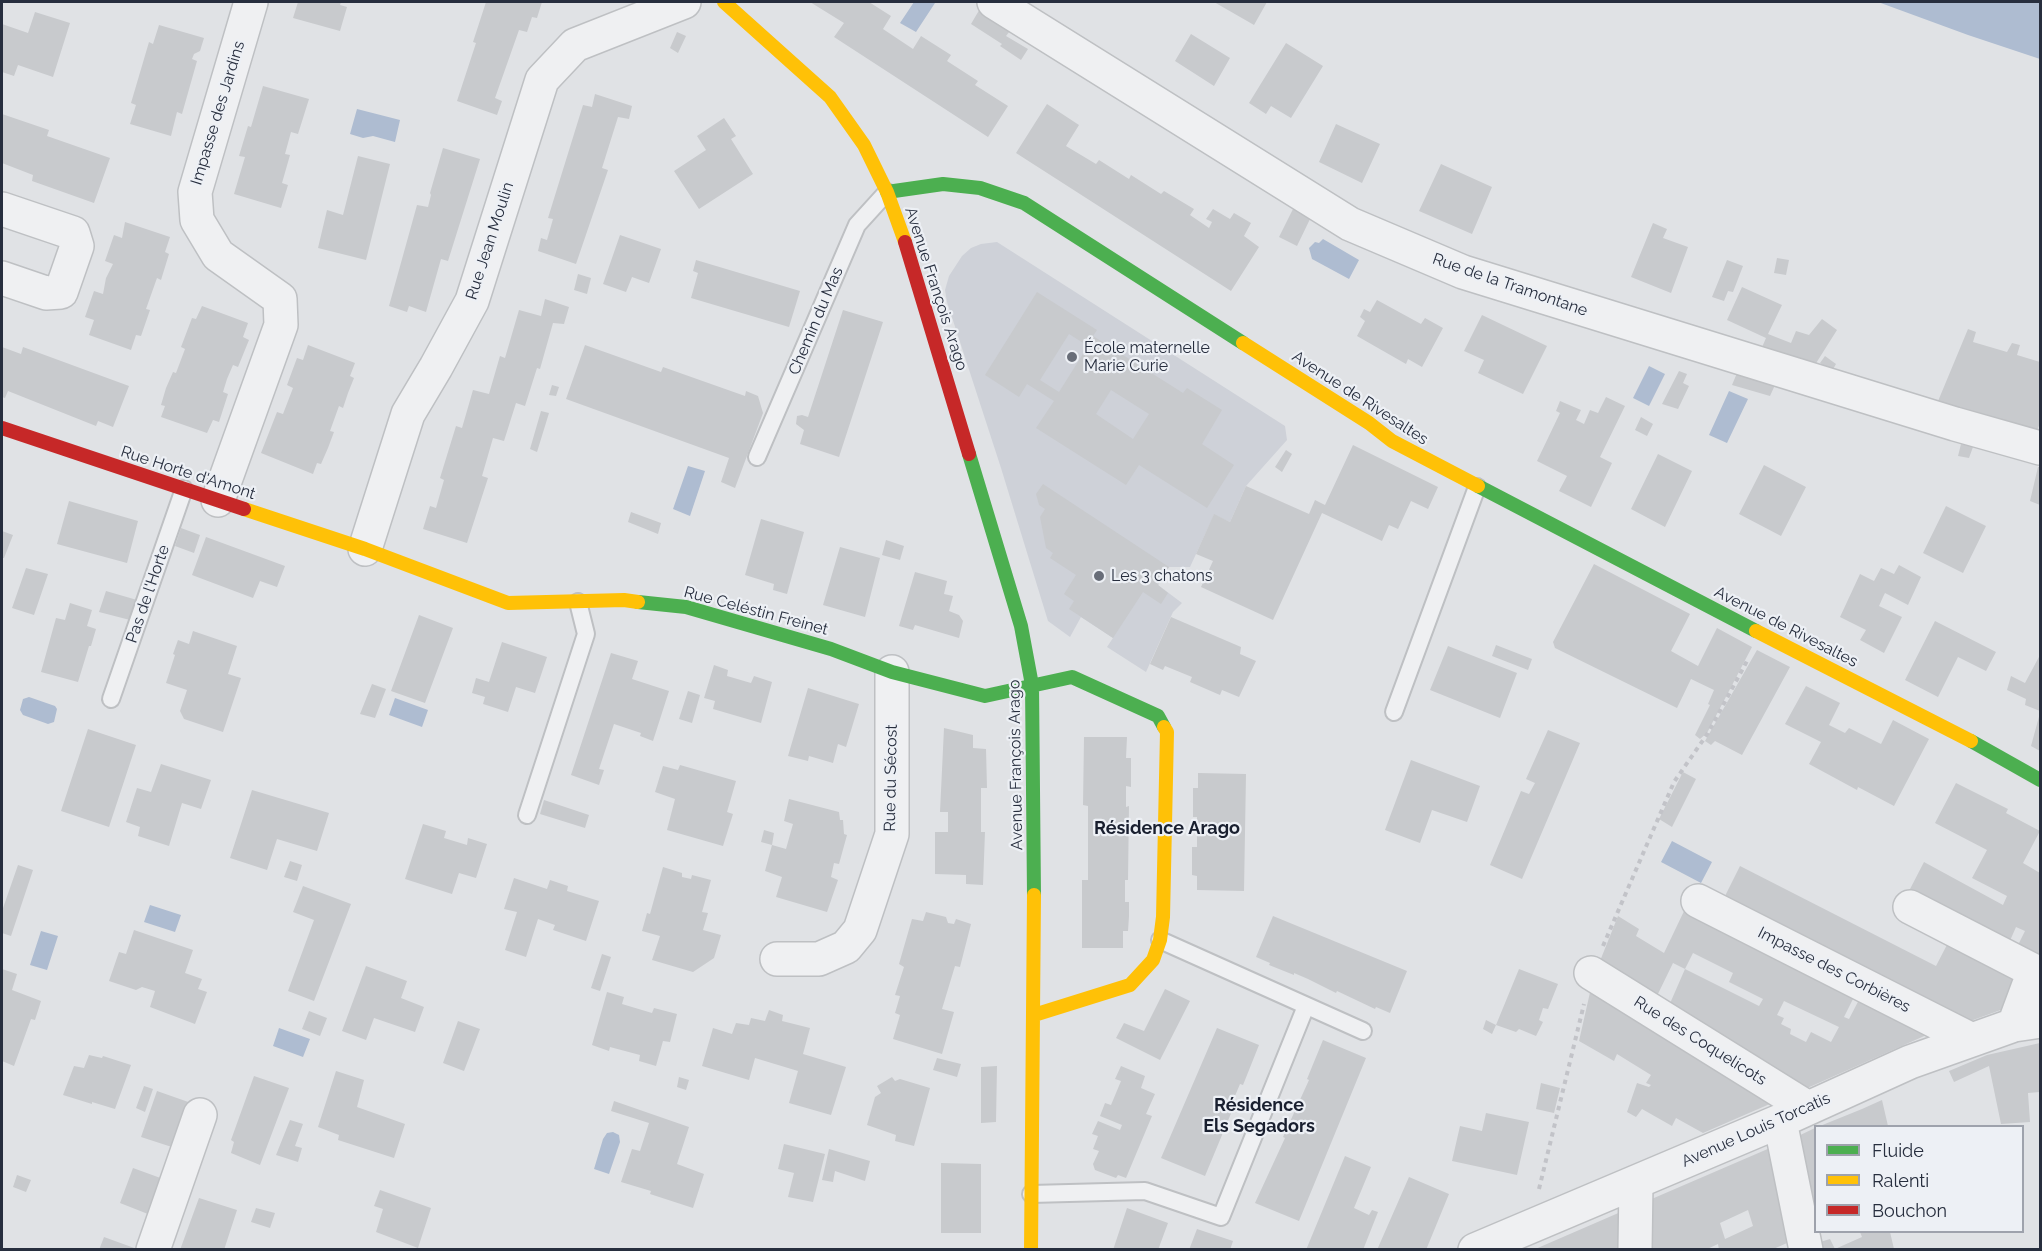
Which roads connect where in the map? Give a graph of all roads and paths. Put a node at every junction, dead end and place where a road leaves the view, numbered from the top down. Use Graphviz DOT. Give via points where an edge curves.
graph roads {
  1 [pos="251,2"];
  2 [pos="684,2"];
  3 [pos="724,2"];
  4 [pos="994,2"];
  5 [pos="887,192"];
  6 [pos="2,209"];
  7 [pos="2,278"];
  8 [pos="2,428"];
  9 [pos="2040,448"];
  10 [pos="757,457"];
  11 [pos="1478,487"];
  12 [pos="184,489"];
  13 [pos="218,500"];
  14 [pos="365,549"];
  15 [pos="578,602"];
  16 [pos="1762,634"];
  17 [pos="892,672"];
  18 [pos="1032,685"];
  19 [pos="111,699"];
  20 [pos="1394,712"];
  21 [pos="2040,780"];
  22 [pos="527,815"];
  23 [pos="1698,901"];
  24 [pos="1911,907"];
  25 [pos="1160,940"];
  26 [pos="777,959"];
  27 [pos="1591,974"];
  28 [pos="1306,1006"];
  29 [pos="1034,1015"];
  30 [pos="2027,1023"];
  31 [pos="1364,1031"];
  32 [pos="1970,1039"];
  33 [pos="200,1115"];
  34 [pos="1794,1115"];
  35 [pos="1636,1183"];
  36 [pos="1031,1194"];
  37 [pos="1530,1227"];
  38 [pos="1491,1247"];
  39 [pos="1803,1248"];
  40 [pos="153,1250"];
  41 [pos="1030,1250"];
  42 [pos="1635,1250"];
  1 -- 13 [label="street, Impasse des Jardins" via="195,192 197,220 218,255 280,299 281,325"];
  2 -- 14 [label="street, Rue Jean Moulin" via="575,45 542,80 472,301 408,414"];
  3 -- 5 [label="street" via="830,97 864,145"];
  4 -- 9 [label="street, Rue de la Tramontane" via="1350,224 1462,272"];
  5 -- 10 [label="lane, Chemin du Mas" via="857,225"];
  5 -- 11 [label="street, Avenue de Rivesaltes" via="943,184 980,188 1024,202 1392,441"];
  5 -- 18 [label="street, Avenue François Arago" via="910,255 1022,626"];
  6 -- 7 [label="street" via="73,233 77,246 61,292 46,293"];
  8 -- 12 [label="street, Rue Horte d'Amont"];
  11 -- 16 [label="street, Avenue de Rivesaltes"];
  11 -- 20 [label="lane"];
  12 -- 13 [label="street, Rue Horte d'Amont"];
  12 -- 19 [label="lane, Pas de l'Horte"];
  13 -- 14 [label="street, Rue Horte d'Amont"];
  14 -- 15 [label="street, Rue Celéstin Freinet" via="508,603"];
  15 -- 17 [label="street, Rue Celéstin Freinet" via="624,600 686,607 831,649"];
  15 -- 22 [label="lane" via="586,634"];
  16 -- 21 [label="street, Avenue de Rivesaltes" via="1959,734"];
  16 -- 27 [label="path" via="1708,733 1674,782"];
  17 -- 18 [label="street, Rue Celéstin Freinet" via="985,696"];
  17 -- 26 [label="street, Rue du Sécost" via="892,834 860,930 846,947 819,959"];
  18 -- 25 [label="street, Rue Celéstin Freinet" via="1072,678 1158,716 1167,732"];
  18 -- 29 [label="street, Avenue François Arago"];
  23 -- 32 [label="street, Impasse des Corbières"];
  24 -- 30 [label="street" via="2034,971"];
  25 -- 28 [label="lane"];
  25 -- 29 [label="street" via="1153,960 1130,985"];
  27 -- 34 [label="street, Rue des Coquelicots"];
  27 -- 37 [label="path"];
  28 -- 31 [label="lane"];
  28 -- 36 [label="lane" via="1221,1217 1145,1191"];
  29 -- 36 [label="street, Avenue François Arago"];
  30 -- 32 [label="street, Avenue Louis Torcatis"];
  32 -- 34 [label="street, Avenue Louis Torcatis"];
  33 -- 40 [label="street"];
  34 -- 35 [label="street, Avenue Louis Torcatis"];
  34 -- 39 [label="street"];
  35 -- 37 [label="street, Avenue Louis Torcatis"];
  35 -- 42 [label="street"];
  36 -- 41 [label="street, Avenue François Arago"];
  37 -- 38 [label="street, Avenue Louis Torcatis"];
}
